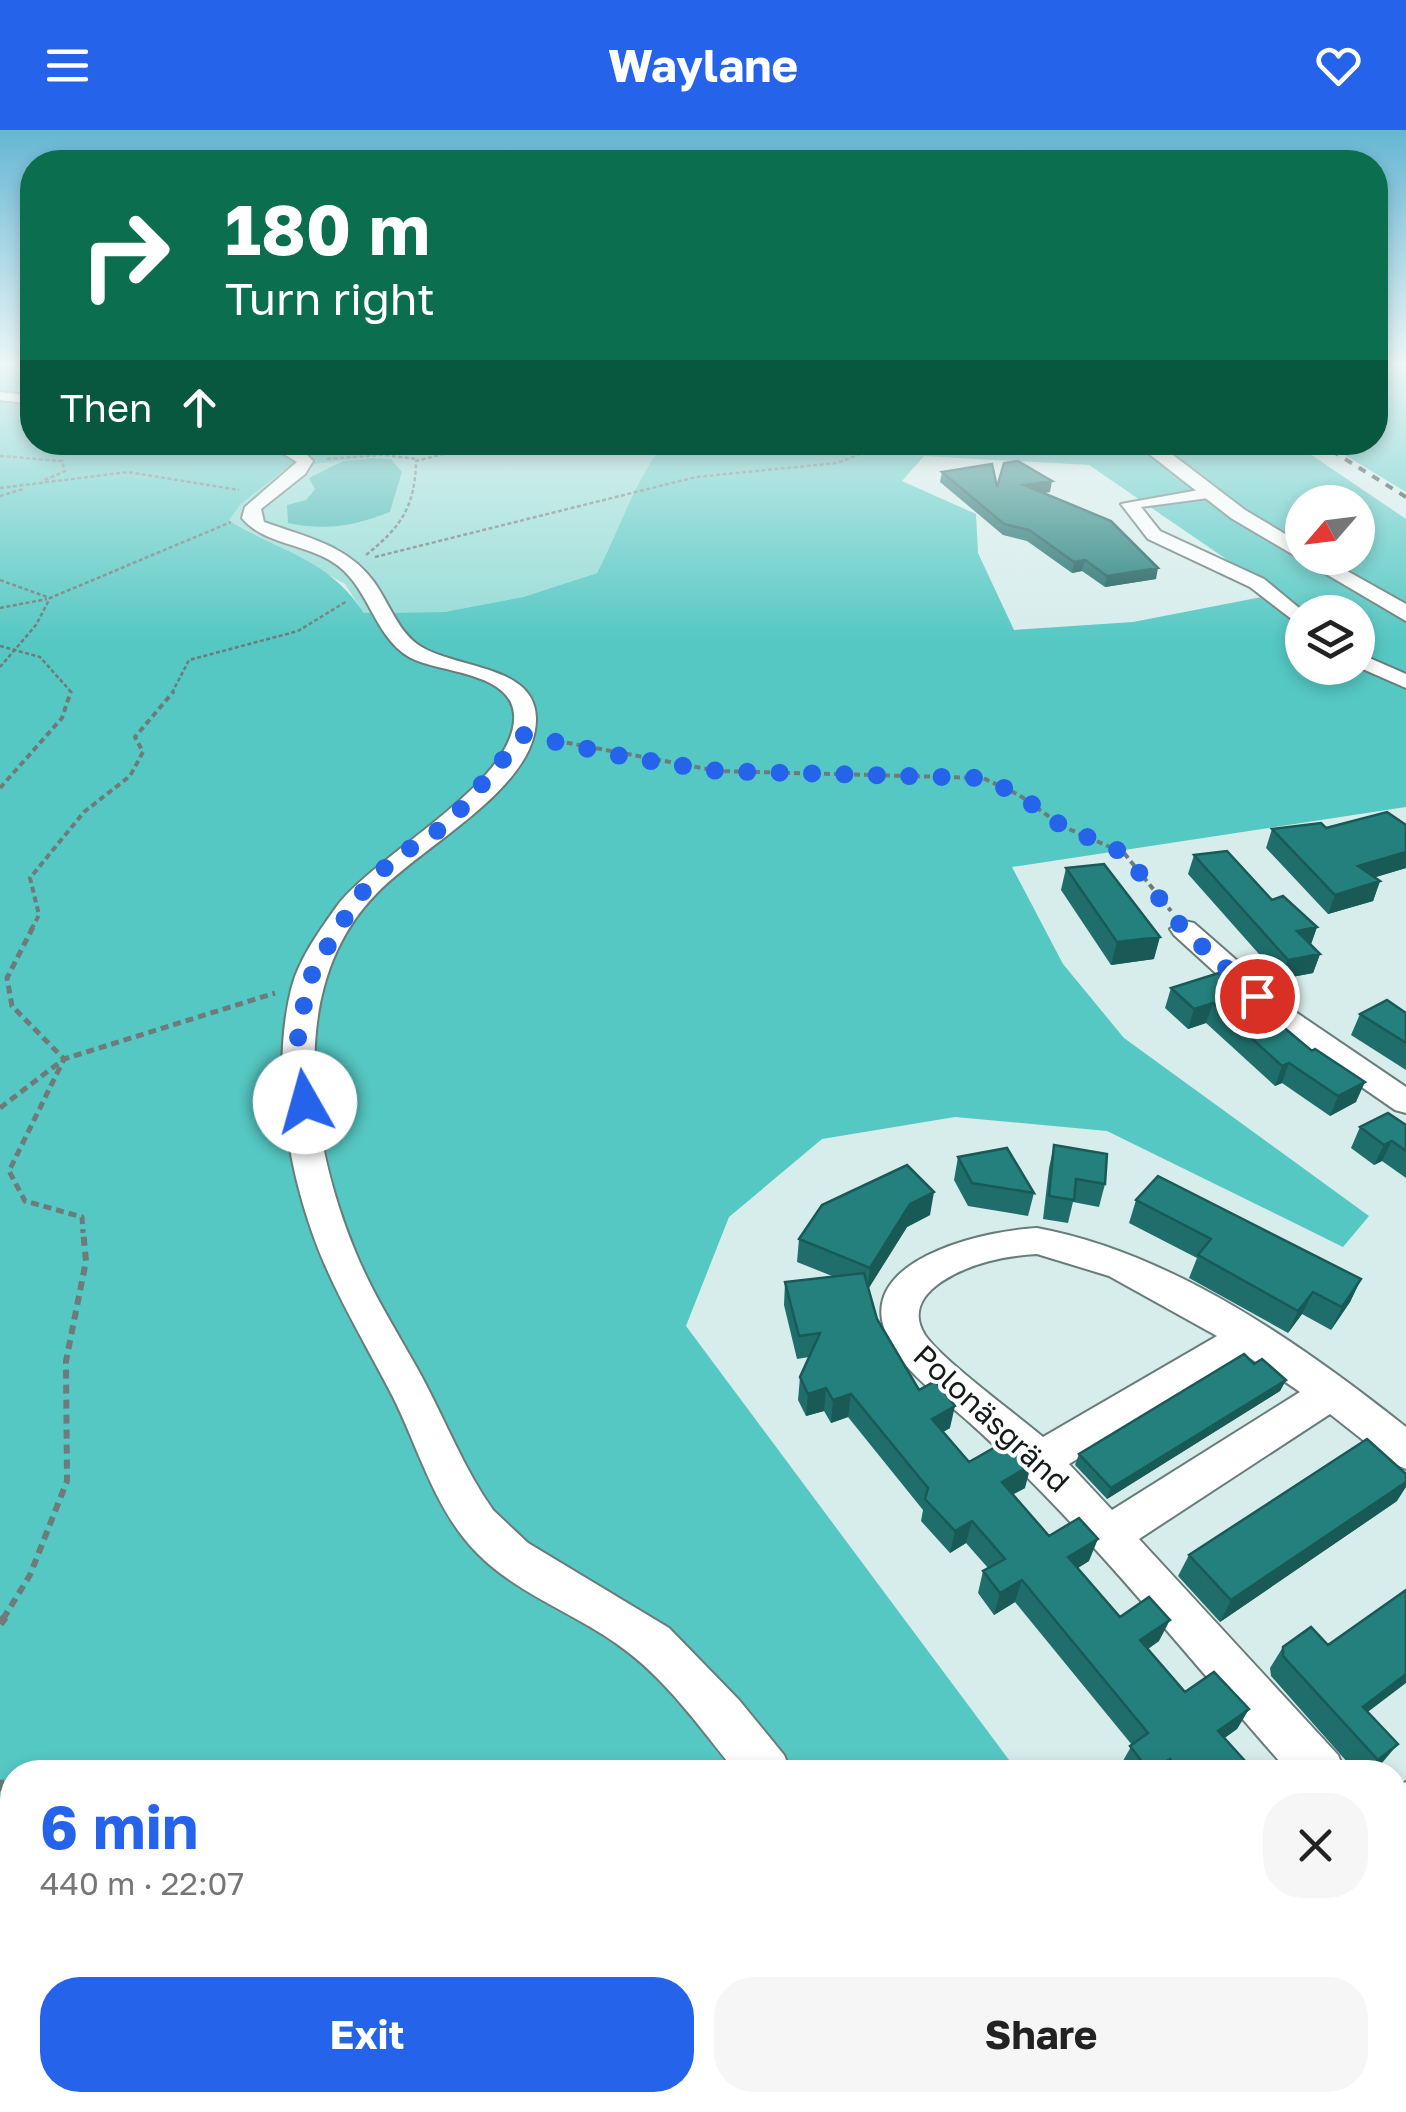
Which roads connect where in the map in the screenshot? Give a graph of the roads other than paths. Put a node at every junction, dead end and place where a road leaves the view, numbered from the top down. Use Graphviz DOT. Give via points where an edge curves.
graph roads {
  1 [pos="300,455"];
  2 [pos="1160,455"];
  3 [pos="1210,493"];
  4 [pos="1285,542"];
  5 [pos="1338,575"];
  6 [pos="1285,606"];
  7 [pos="1406,614"];
  8 [pos="1375,667"];
  9 [pos="1406,682"];
  10 [pos="1184,930"];
  11 [pos="1406,1102"];
  12 [pos="1248,1337"];
  13 [pos="1332,1392"];
  14 [pos="1406,1452"];
  15 [pos="1040,1460"];
  16 [pos="1110,1535"];
  17 [pos="756,1760"];
  18 [pos="1310,1760"];
  1 -- 17 [label="street" via="305,460 260,506 258,526 365,572 396,637 420,655 500,680 520,696 524,735 448,824 392,860 360,895 308,982 298,1038 312,1167 336,1249 478,1524 528,1566 641,1633"];
  2 -- 3 [label="street"];
  3 -- 4 [label="street"];
  3 -- 6 [label="street" via="1129,504 1154,534 1258,583"];
  5 -- 7 [label="street"];
  8 -- 9 [label="street"];
  10 -- 11 [label="street" via="1286,1020"];
  12 -- 13 [label="street, Polonäsgränd"];
  12 -- 15 [label="street"];
  12 -- 15 [label="street, Polonäsgränd" via="1132,1273 1063,1245 1006,1245 938,1265 903,1292 901,1329 931,1365"];
  13 -- 14 [label="street, Polonäsgränd"];
  13 -- 16 [label="street"];
  15 -- 16 [label="street, Polonäsgränd"];
  16 -- 18 [label="street, Polonäsgränd"];
}
